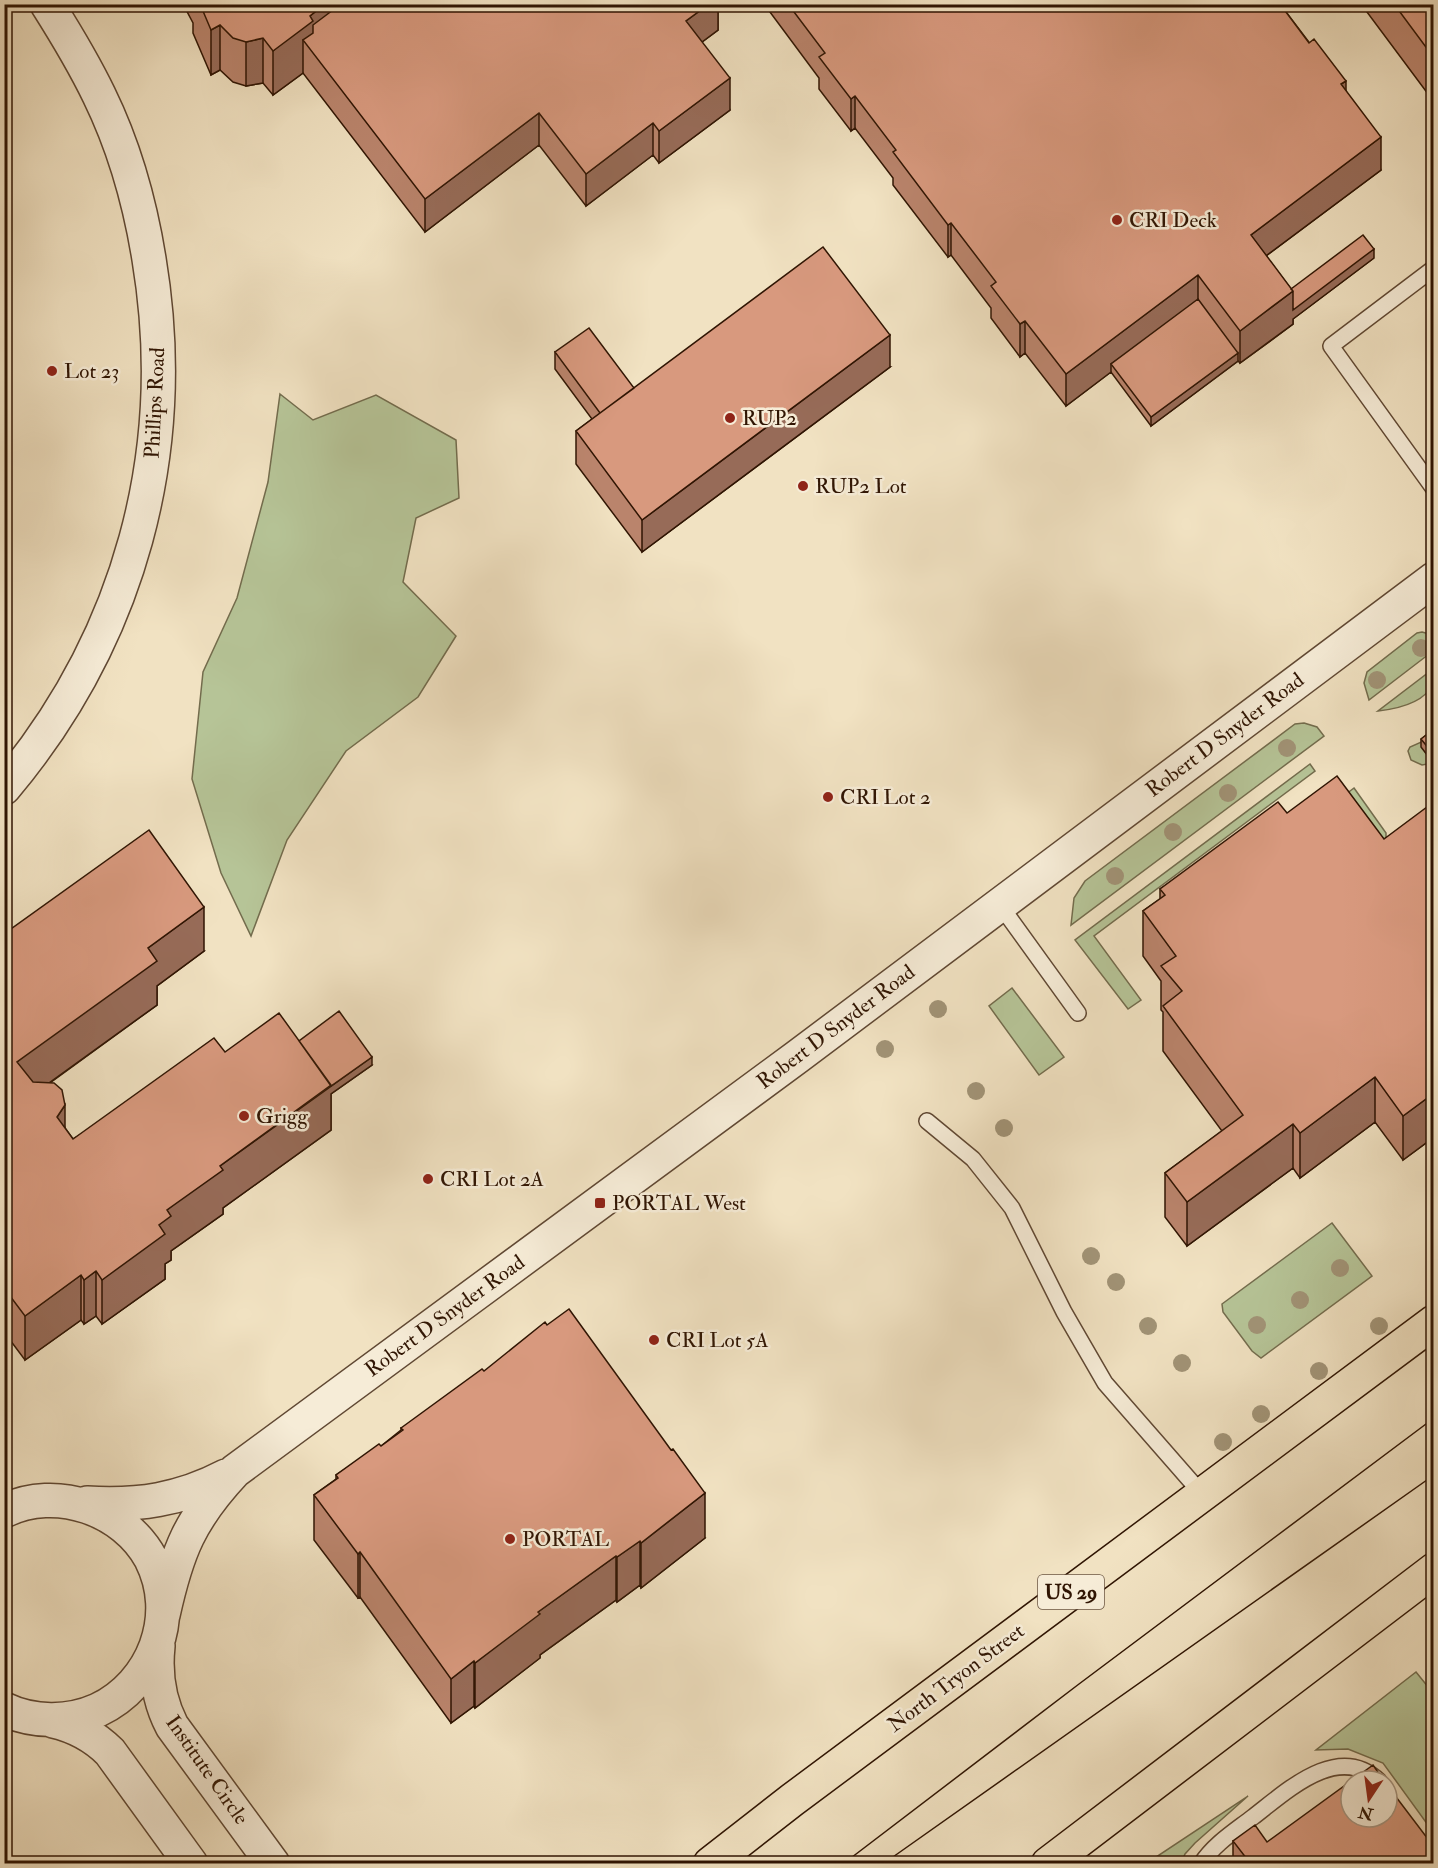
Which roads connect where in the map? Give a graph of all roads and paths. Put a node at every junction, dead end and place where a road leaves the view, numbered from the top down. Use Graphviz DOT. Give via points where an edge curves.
graph roads {
  1 [pos="47,4"];
  2 [pos="1434,268"];
  3 [pos="1434,489"];
  4 [pos="1434,579"];
  5 [pos="4,788"];
  6 [pos="1000,905"];
  7 [pos="1078,1013"];
  8 [pos="927,1121"];
  9 [pos="1434,1322"];
  10 [pos="235,1471"];
  11 [pos="1202,1494"];
  12 [pos="76,1503"];
  13 [pos="4,1511"];
  14 [pos="1434,1570"];
  15 [pos="161,1624"];
  16 [pos="21,1715"];
  17 [pos="1361,1769"];
  18 [pos="192,1863"];
  19 [pos="273,1863"];
  20 [pos="710,1863"];
  21 [pos="1048,1863"];
  22 [pos="1201,1863"];
  1 -- 5 [label="street, Phillips Road" via="100,95 135,193 155,301 158,403 143,513 116,602 66,701"];
  2 -- 3 [label="lane" via="1330,346"];
  4 -- 6 [label="street, Robert D Snyder Road"];
  6 -- 7 [label="lane"];
  6 -- 10 [label="street, Robert D Snyder Road"];
  8 -- 11 [label="lane" via="973,1160 1012,1208 1105,1383"];
  9 -- 11 [label="main road, North Tryon Street / US 29"];
  10 -- 12 [label="street, Robert D Snyder Road" via="191,1492 152,1502"];
  10 -- 15 [label="street, Robert D Snyder Road" via="203,1509 184,1543"];
  11 -- 20 [label="main road, North Tryon Street / US 29"];
  12 -- 13 [label="street, Institute Circle" via="41,1501"];
  12 -- 15 [label="street, Institute Circle" via="111,1517 127,1529 151,1560 161,1595"];
  14 -- 21 [label="main road"];
  15 -- 16 [label="street, Institute Circle" via="146,1669 120,1698 87,1715 67,1719"];
  15 -- 19 [label="street, Institute Circle" via="157,1672 165,1712"];
  16 -- 18 [label="street, Institute Circle" via="75,1728 100,1742"];
  17 -- 22 [label="lane" via="1337,1767 1300,1780 1220,1842"];
}
